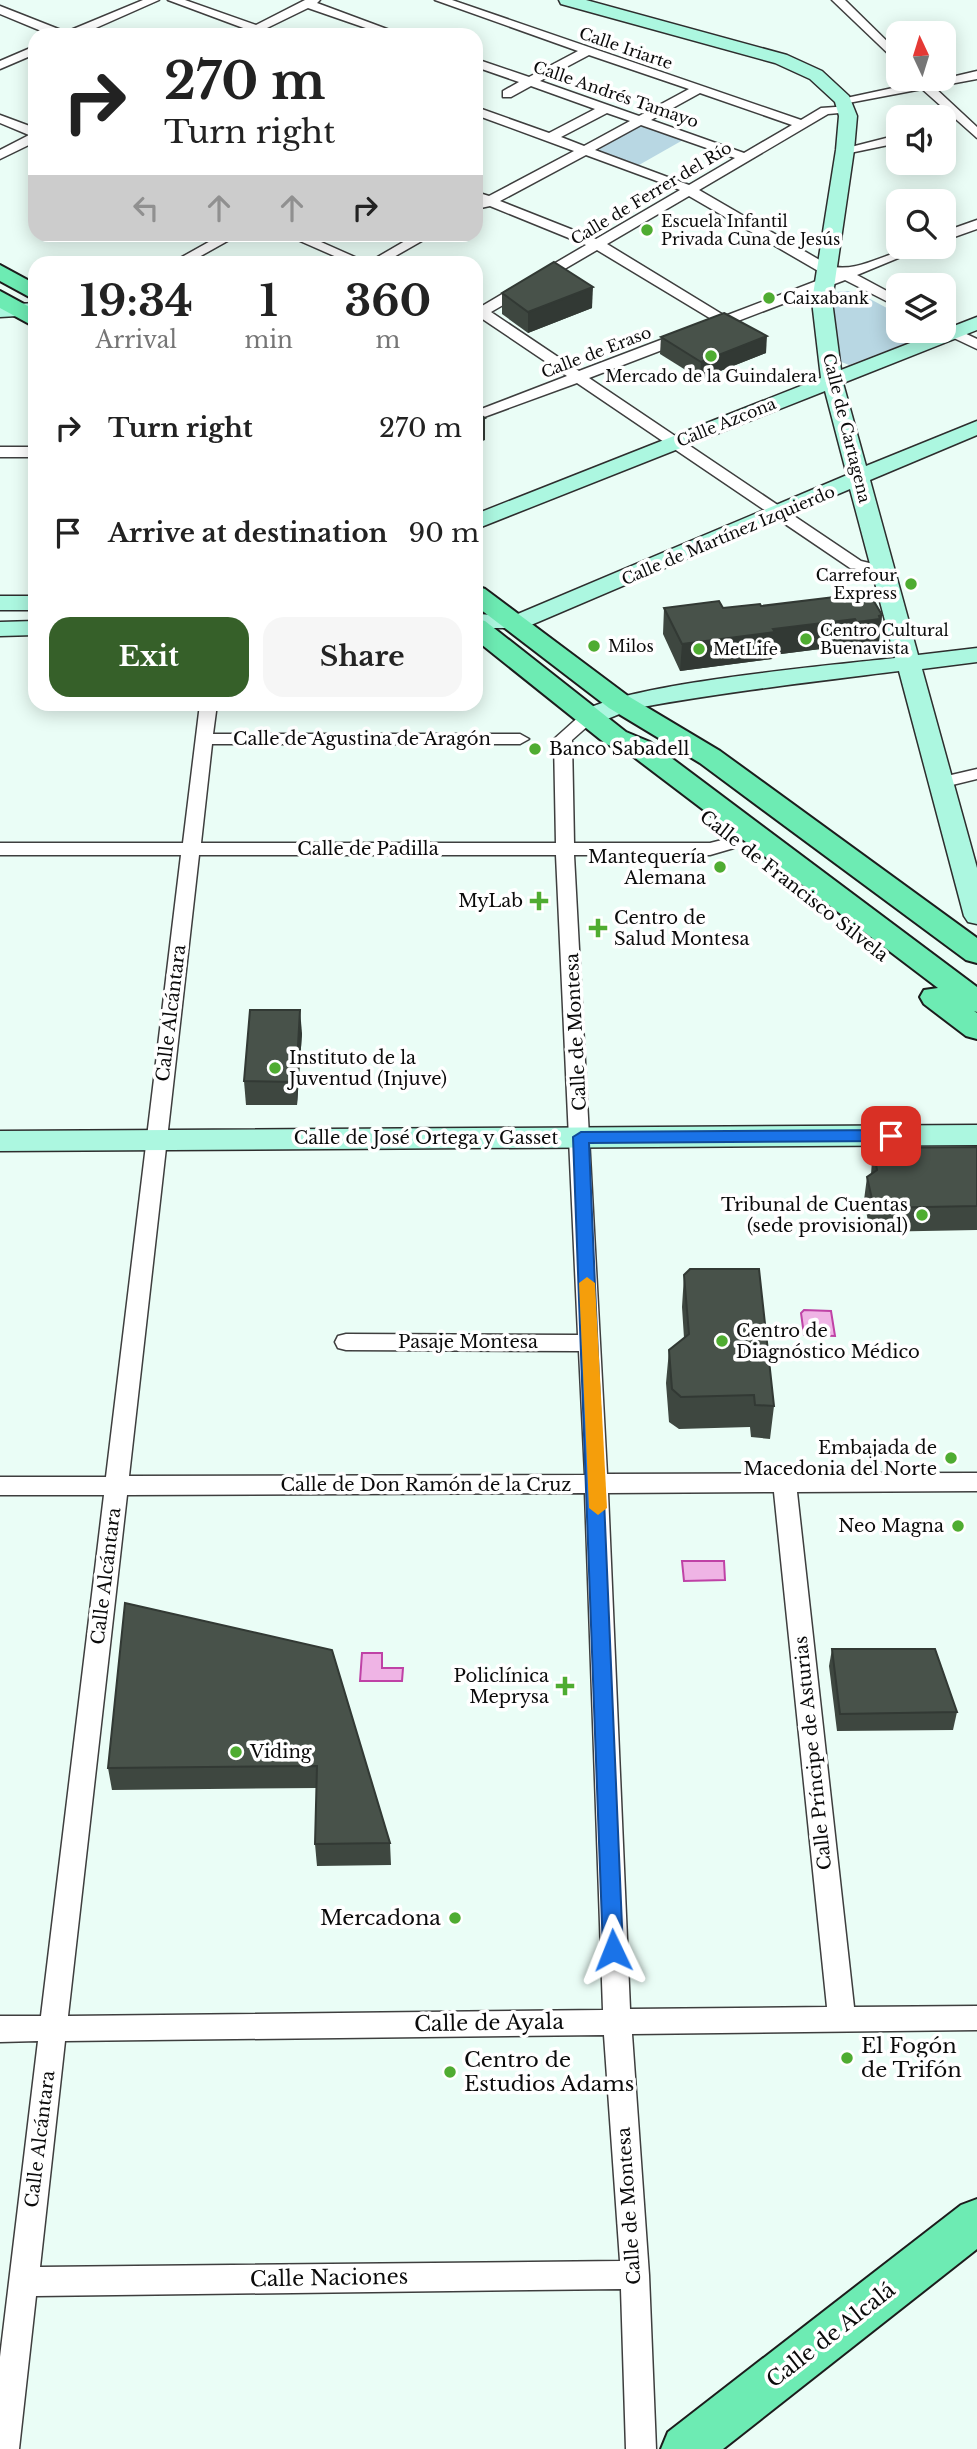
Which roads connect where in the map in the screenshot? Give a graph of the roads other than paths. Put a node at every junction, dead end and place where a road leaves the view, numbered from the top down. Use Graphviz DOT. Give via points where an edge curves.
graph roads {
  1 [pos="153,0"];
  2 [pos="174,0"];
  3 [pos="441,0"];
  4 [pos="567,0"];
  5 [pos="838,0"];
  6 [pos="312,2"];
  7 [pos="0,10"];
  8 [pos="45,28"];
  9 [pos="87,28"];
  10 [pos="253,28"];
  11 [pos="258,28"];
  12 [pos="379,28"];
  13 [pos="886,47"];
  14 [pos="588,51"];
  15 [pos="28,53"];
  16 [pos="0,65"];
  17 [pos="483,65"];
  18 [pos="977,75"];
  19 [pos="956,78"];
  20 [pos="530,82"];
  21 [pos="699,89"];
  22 [pos="890,91"];
  23 [pos="932,91"];
  24 [pos="507,94"];
  25 [pos="845,104"];
  26 [pos="605,109"];
  27 [pos="483,114"];
  28 [pos="0,119"];
  29 [pos="638,121"];
  30 [pos="801,124"];
  31 [pos="974,128"];
  32 [pos="956,129"];
  33 [pos="28,132"];
  34 [pos="550,138"];
  35 [pos="28,139"];
  36 [pos="886,141"];
  37 [pos="583,150"];
  38 [pos="845,150"];
  39 [pos="0,155"];
  40 [pos="744,157"];
  41 [pos="689,189"];
  42 [pos="483,198"];
  43 [pos="490,201"];
  44 [pos="483,205"];
  45 [pos="977,224"];
  46 [pos="956,232"];
  47 [pos="219,242"];
  48 [pos="310,242"];
  49 [pos="413,242"];
  50 [pos="598,245"];
  51 [pos="192,256"];
  52 [pos="344,256"];
  53 [pos="387,256"];
  54 [pos="886,259"];
  55 [pos="0,272"];
  56 [pos="845,274"];
  57 [pos="825,276"];
  58 [pos="28,289"];
  59 [pos="886,296"];
  60 [pos="0,298"];
  61 [pos="483,308"];
  62 [pos="23,313"];
  63 [pos="483,314"];
  64 [pos="724,321"];
  65 [pos="977,323"];
  66 [pos="956,328"];
  67 [pos="956,334"];
  68 [pos="919,343"];
  69 [pos="977,345"];
  70 [pos="578,378"];
  71 [pos="832,380"];
  72 [pos="483,413"];
  73 [pos="977,427"];
  74 [pos="673,443"];
  75 [pos="0,452"];
  76 [pos="28,452"];
  77 [pos="859,478"];
  78 [pos="777,514"];
  79 [pos="483,519"];
  80 [pos="884,571"];
  81 [pos="483,599"];
  82 [pos="0,603"];
  83 [pos="28,603"];
  84 [pos="483,622"];
  85 [pos="516,624"];
  86 [pos="28,628"];
  87 [pos="0,629"];
  88 [pos="483,632"];
  89 [pos="977,655"];
  90 [pos="908,662"];
  91 [pos="622,704"];
  92 [pos="207,711"];
  93 [pos="589,717"];
  94 [pos="616,738"];
  95 [pos="204,739"];
  96 [pos="520,739"];
  97 [pos="683,744"];
  98 [pos="977,774"];
  99 [pos="940,783"];
  100 [pos="732,838"];
  101 [pos="0,849"];
  102 [pos="565,849"];
  103 [pos="190,850"];
  104 [pos="968,851"];
  105 [pos="977,916"];
  106 [pos="977,953"];
  107 [pos="977,980"];
  108 [pos="977,1002"];
  109 [pos="977,1029"];
  110 [pos="977,1135"];
  111 [pos="581,1137"];
  112 [pos="157,1140"];
  113 [pos="0,1141"];
  114 [pos="346,1342"];
  115 [pos="590,1343"];
  116 [pos="977,1482"];
  117 [pos="785,1484"];
  118 [pos="597,1485"];
  119 [pos="0,1486"];
  120 [pos="116,1486"];
  121 [pos="977,2018"];
  122 [pos="616,2021"];
  123 [pos="842,2021"];
  124 [pos="53,2028"];
  125 [pos="0,2029"];
  126 [pos="977,2221"];
  127 [pos="635,2275"];
  128 [pos="24,2282"];
  129 [pos="4,2449"];
  130 [pos="641,2449"];
  131 [pos="685,2449"];
  1 -- 9 [label="street"];
  2 -- 10 [label="street"];
  3 -- 14 [label="street, Calle Iriarte"];
  4 -- 25 [label="street" via="781,59 816,75"];
  5 -- 13 [label="street"];
  6 -- 11 [label="street"];
  6 -- 12 [label="street"];
  7 -- 8 [label="street"];
  14 -- 20 [label="street"];
  14 -- 21 [label="street, Calle Iriarte"];
  15 -- 16 [label="street"];
  17 -- 20 [label="street, Calle Andrés Tamayo"];
  18 -- 19 [label="street, Calle de Ferrer del Río"];
  20 -- 24 [label="street"];
  20 -- 26 [label="street, Calle Andrés Tamayo"];
  21 -- 29 [label="street"];
  21 -- 30 [label="street, Calle Iriarte"];
  22 -- 25 [label="street, Calle de Ferrer del Río"];
  23 -- 31 [label="street"];
  25 -- 30 [label="street, Calle de Ferrer del Río"];
  25 -- 38 [label="street, Calle de Cartagena"];
  26 -- 29 [label="street, Calle Andrés Tamayo"];
  26 -- 34 [label="street"];
  27 -- 34 [label="street"];
  28 -- 33 [label="street"];
  29 -- 37 [label="street"];
  29 -- 40 [label="street, Calle Andrés Tamayo"];
  30 -- 40 [label="street, Calle de Ferrer del Río"];
  31 -- 32 [label="street"];
  34 -- 37 [label="street"];
  35 -- 39 [label="street"];
  36 -- 38 [label="street"];
  37 -- 41 [label="street"];
  37 -- 43 [label="street"];
  38 -- 57 [label="street, Calle de Cartagena"];
  40 -- 41 [label="street, Calle de Ferrer del Río"];
  41 -- 50 [label="street, Calle de Ferrer del Río"];
  41 -- 57 [label="street"];
  42 -- 43 [label="street"];
  43 -- 44 [label="street"];
  43 -- 50 [label="street"];
  45 -- 46 [label="street"];
  47 -- 51 [label="street"];
  48 -- 52 [label="street"];
  49 -- 53 [label="street"];
  50 -- 61 [label="street, Calle de Ferrer del Río"];
  50 -- 64 [label="street"];
  54 -- 56 [label="street"];
  55 -- 58 [label="main road"];
  56 -- 57 [label="street"];
  56 -- 59 [label="street"];
  57 -- 64 [label="street, Calle de Eraso"];
  57 -- 71 [label="street, Calle de Cartagena" via="823,314"];
  60 -- 62 [label="main road"];
  63 -- 70 [label="street"];
  64 -- 70 [label="street, Calle de Eraso"];
  65 -- 66 [label="street, Calle Azcona"];
  67 -- 69 [label="street"];
  68 -- 71 [label="street, Calle Azcona"];
  70 -- 72 [label="street, Calle de Eraso"];
  70 -- 74 [label="street"];
  71 -- 74 [label="street, Calle Azcona"];
  71 -- 77 [label="street, Calle de Cartagena"];
  73 -- 77 [label="street, Calle de Martínez Izquierdo"];
  74 -- 78 [label="street"];
  74 -- 79 [label="street, Calle Azcona"];
  75 -- 76 [label="street"];
  77 -- 78 [label="street, Calle de Martínez Izquierdo"];
  77 -- 80 [label="street, Calle de Cartagena"];
  78 -- 80 [label="street" via="856,565"];
  78 -- 85 [label="street, Calle de Martínez Izquierdo"];
  80 -- 90 [label="street, Calle de Cartagena"];
  81 -- 85 [label="main road, Calle de Francisco Silvela"];
  82 -- 83 [label="street"];
  84 -- 85 [label="street"];
  85 -- 91 [label="main road, Calle de Francisco Silvela"];
  86 -- 87 [label="street"];
  88 -- 93 [label="main road, Calle de Francisco Silvela"];
  89 -- 90 [label="street"];
  90 -- 91 [label="street" via="718,686"];
  90 -- 99 [label="street, Calle de Cartagena"];
  91 -- 93 [label="street"];
  91 -- 97 [label="main road, Calle de Francisco Silvela"];
  92 -- 95 [label="street, Calle Alcántara"];
  93 -- 94 [label="main road, Calle de Francisco Silvela"];
  93 -- 102 [label="street, Calle de Montesa" via="563,739"];
  94 -- 100 [label="main road, Calle de Francisco Silvela" via="623,752"];
  94 -- 108 [label="main road, Calle de Francisco Silvela" via="640,748"];
  95 -- 96 [label="street, Calle de Agustina de Aragón"];
  95 -- 103 [label="street, Calle Alcántara"];
  97 -- 106 [label="main road, Calle de Francisco Silvela" via="710,757"];
  97 -- 107 [label="main road, Calle de Francisco Silvela" via="697,766"];
  98 -- 99 [label="street"];
  99 -- 104 [label="street, Calle de Cartagena"];
  100 -- 102 [label="street, Calle de Padilla" via="728,844 710,849"];
  100 -- 109 [label="main road, Calle de Francisco Silvela"];
  101 -- 103 [label="street, Calle de Padilla"];
  102 -- 103 [label="street, Calle de Padilla"];
  102 -- 111 [label="street, Calle de Montesa"];
  103 -- 112 [label="street, Calle Alcántara"];
  104 -- 105 [label="street, Calle de Cartagena"];
  110 -- 111 [label="street, Calle de José Ortega y Gasset"];
  111 -- 112 [label="street, Calle de José Ortega y Gasset"];
  111 -- 115 [label="street, Calle de Montesa"];
  112 -- 113 [label="street, Calle de José Ortega y Gasset"];
  112 -- 120 [label="street, Calle Alcántara"];
  114 -- 115 [label="street, Pasaje Montesa"];
  115 -- 118 [label="street, Calle de Montesa"];
  116 -- 117 [label="street, Calle de Don Ramón de la Cruz"];
  117 -- 118 [label="street, Calle de Don Ramón de la Cruz"];
  117 -- 123 [label="street, Calle Príncipe de Asturias"];
  118 -- 120 [label="street, Calle de Don Ramón de la Cruz"];
  118 -- 122 [label="street, Calle de Montesa"];
  119 -- 120 [label="street, Calle de Don Ramón de la Cruz"];
  120 -- 124 [label="street, Calle Alcántara"];
  121 -- 123 [label="street, Calle de Ayala"];
  122 -- 123 [label="street, Calle de Ayala"];
  122 -- 124 [label="street, Calle de Ayala"];
  122 -- 127 [label="street, Calle de Montesa"];
  124 -- 125 [label="street, Calle de Ayala"];
  124 -- 128 [label="street, Calle Alcántara"];
  126 -- 131 [label="main road, Calle de Alcalá"];
  127 -- 128 [label="street, Calle Naciones"];
  127 -- 130 [label="street, Calle de Montesa"];
  128 -- 129 [label="street, Calle Alcántara"];
}
